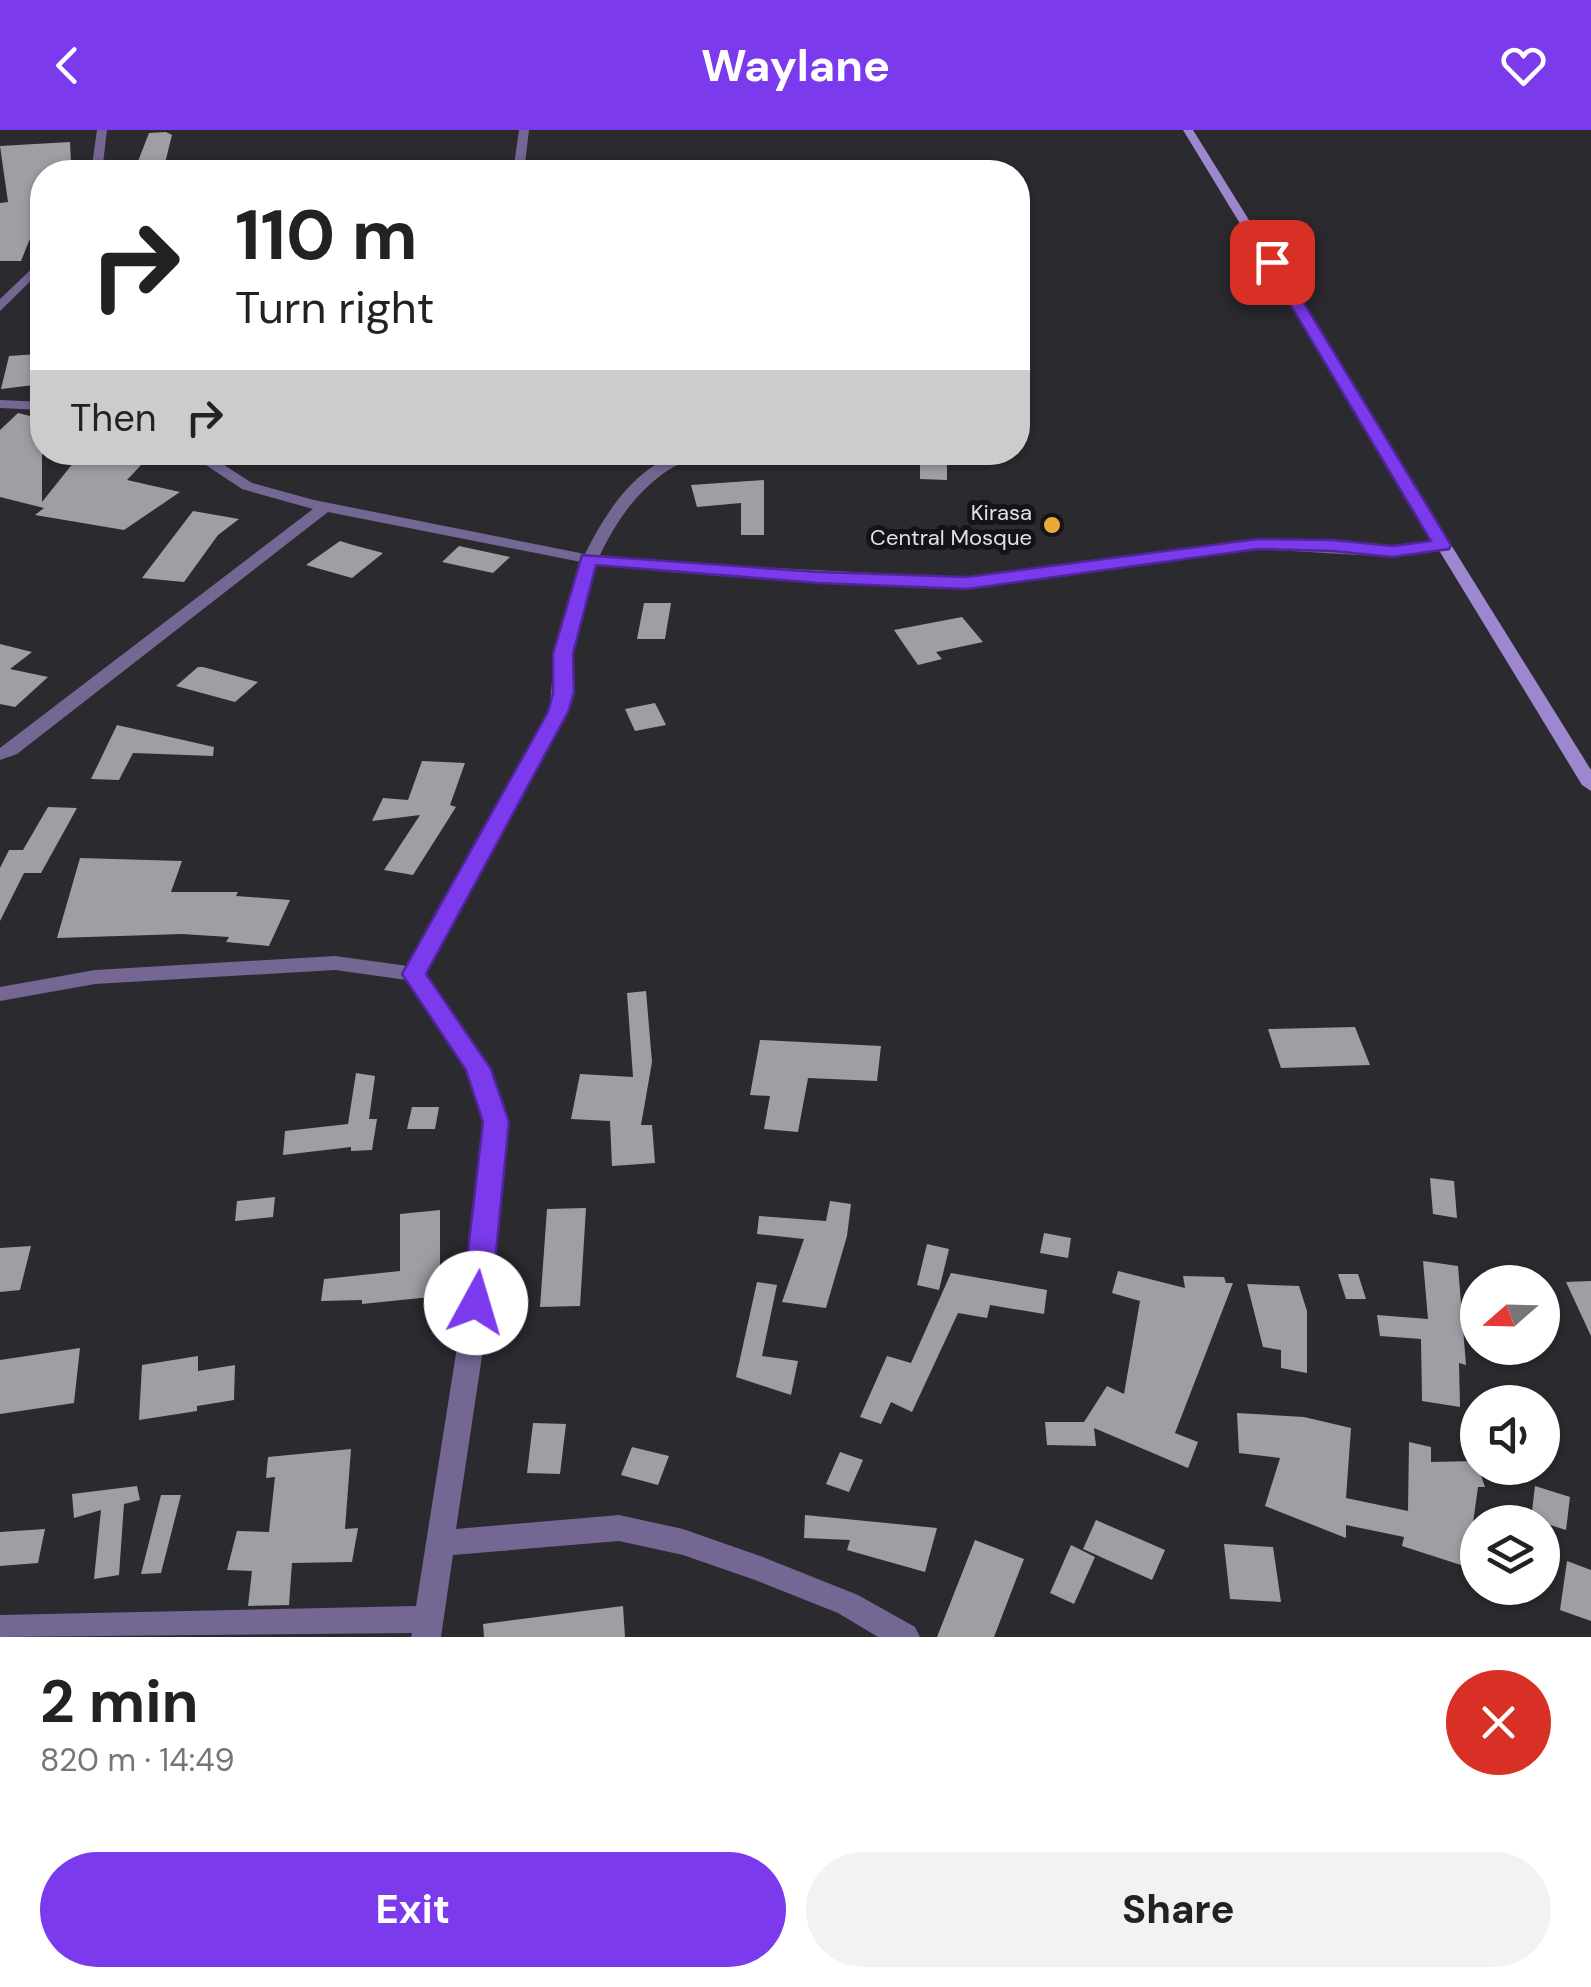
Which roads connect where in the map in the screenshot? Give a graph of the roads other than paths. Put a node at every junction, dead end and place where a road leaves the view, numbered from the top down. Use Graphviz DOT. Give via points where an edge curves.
graph roads {
  1 [pos="102,130"];
  2 [pos="524,130"];
  3 [pos="1188,130"];
  4 [pos="98,160"];
  5 [pos="520,160"];
  6 [pos="30,276"];
  7 [pos="0,308"];
  8 [pos="0,404"];
  9 [pos="30,405"];
  10 [pos="214,465"];
  11 [pos="664,465"];
  12 [pos="325,507"];
  13 [pos="1442,545"];
  14 [pos="588,559"];
  15 [pos="0,754"];
  16 [pos="1591,785"];
  17 [pos="414,974"];
  18 [pos="0,994"];
  19 [pos="440,1544"];
  20 [pos="428,1628"];
  21 [pos="0,1629"];
  22 [pos="906,1637"];
  1 -- 4 [label="street"];
  2 -- 5 [label="street"];
  3 -- 13 [label="main road"];
  6 -- 7 [label="street"];
  8 -- 9 [label="street"];
  10 -- 12 [label="street" via="247,486"];
  11 -- 14 [label="street" via="620,505"];
  12 -- 14 [label="street"];
  12 -- 15 [label="street"];
  13 -- 14 [label="street" via="1392,552 1258,544 967,583"];
  13 -- 16 [label="main road"];
  14 -- 17 [label="street" via="563,654 558,712"];
  17 -- 18 [label="street" via="335,963 95,977"];
  17 -- 19 [label="street" via="478,1069 496,1122"];
  19 -- 20 [label="street"];
  19 -- 22 [label="street" via="620,1528 760,1569 848,1604"];
  20 -- 21 [label="street"];
}
